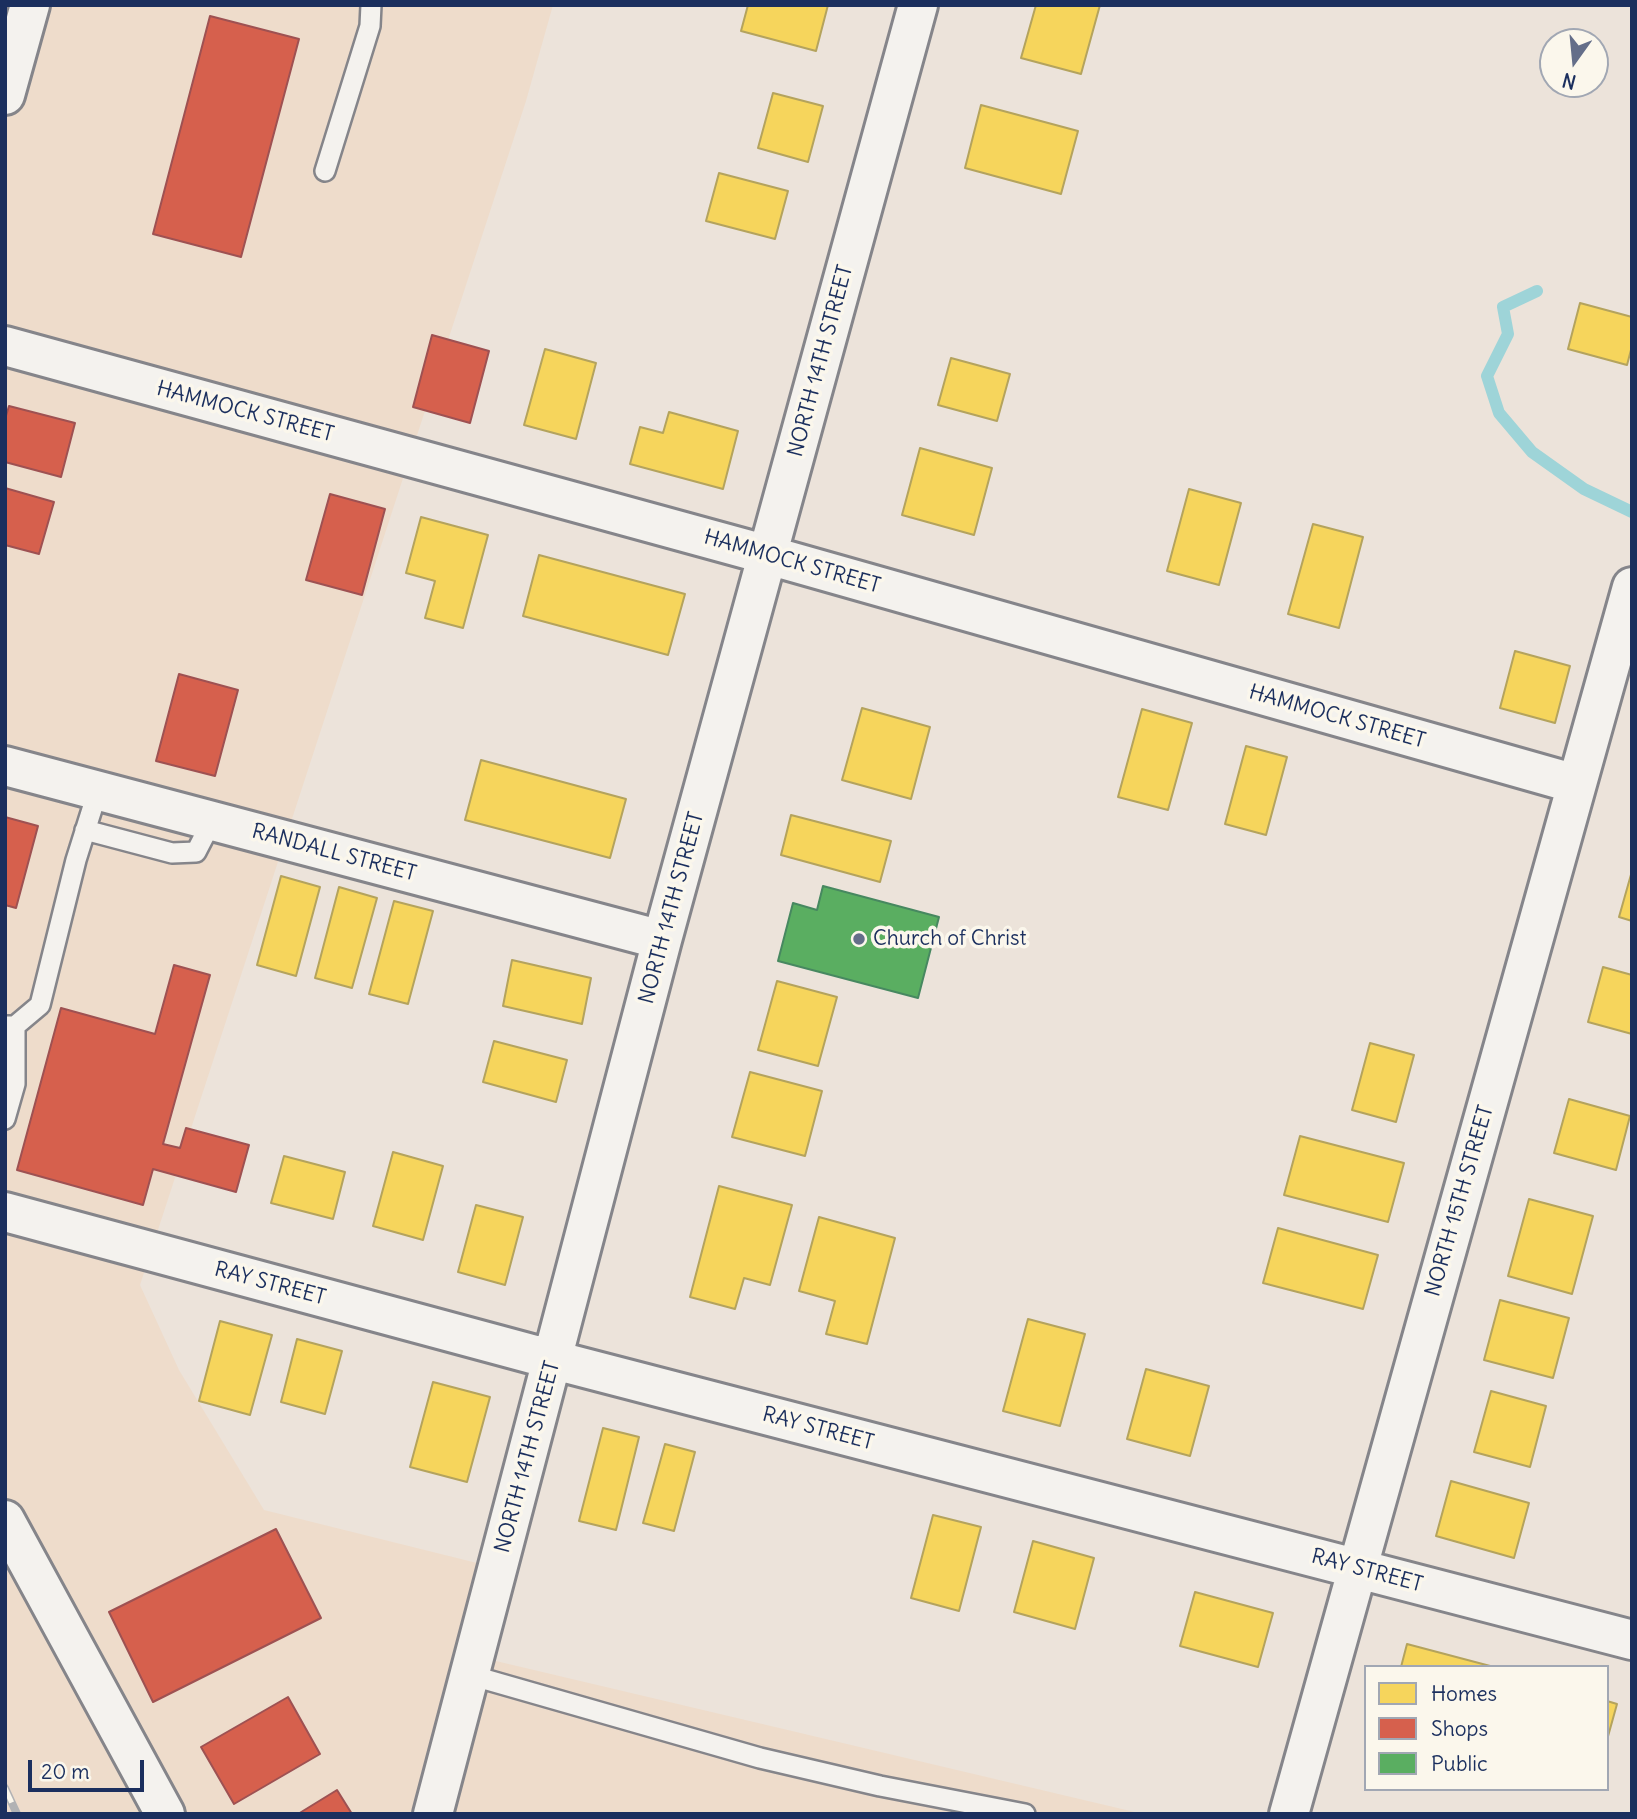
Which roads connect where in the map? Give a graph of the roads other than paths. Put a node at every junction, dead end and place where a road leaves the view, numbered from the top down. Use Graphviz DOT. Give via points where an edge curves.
graph roads {
  1 [pos="30,5"];
  2 [pos="371,5"];
  3 [pos="918,5"];
  4 [pos="5,95"];
  5 [pos="325,171"];
  6 [pos="5,346"];
  7 [pos="768,555"];
  8 [pos="1632,587"];
  9 [pos="5,766"];
  10 [pos="1576,784"];
  11 [pos="98,790"];
  12 [pos="212,821"];
  13 [pos="85,830"];
  14 [pos="662,940"];
  15 [pos="10,1026"];
  16 [pos="5,1119"];
  17 [pos="5,1212"];
  18 [pos="554,1360"];
  19 [pos="5,1520"];
  20 [pos="1358,1568"];
  21 [pos="1632,1640"];
  22 [pos="470,1675"];
  23 [pos="164,1814"];
  24 [pos="433,1814"];
  25 [pos="1024,1814"];
  26 [pos="1289,1814"];
  1 -- 4 [label="street"];
  2 -- 5 [label="lane" via="370,26"];
  3 -- 7 [label="street, NORTH 14TH STREET"];
  6 -- 7 [label="street, HAMMOCK STREET"];
  7 -- 10 [label="street, HAMMOCK STREET"];
  7 -- 14 [label="street, NORTH 14TH STREET"];
  8 -- 10 [label="street, NORTH 15TH STREET"];
  9 -- 11 [label="street, RANDALL STREET"];
  10 -- 20 [label="street, NORTH 15TH STREET"];
  11 -- 12 [label="street, RANDALL STREET"];
  11 -- 13 [label="lane"];
  12 -- 13 [label="lane" via="196,852 172,852"];
  12 -- 14 [label="street, RANDALL STREET"];
  13 -- 15 [label="lane" via="40,1005"];
  14 -- 18 [label="street, NORTH 14TH STREET"];
  15 -- 16 [label="lane" via="15,1084"];
  17 -- 18 [label="street, RAY STREET"];
  18 -- 20 [label="street, RAY STREET"];
  18 -- 22 [label="street, NORTH 14TH STREET"];
  19 -- 23 [label="street"];
  20 -- 21 [label="street, RAY STREET"];
  20 -- 26 [label="street, NORTH 15TH STREET"];
  22 -- 24 [label="street, NORTH 14TH STREET"];
  22 -- 25 [label="lane" via="760,1758"];
}
